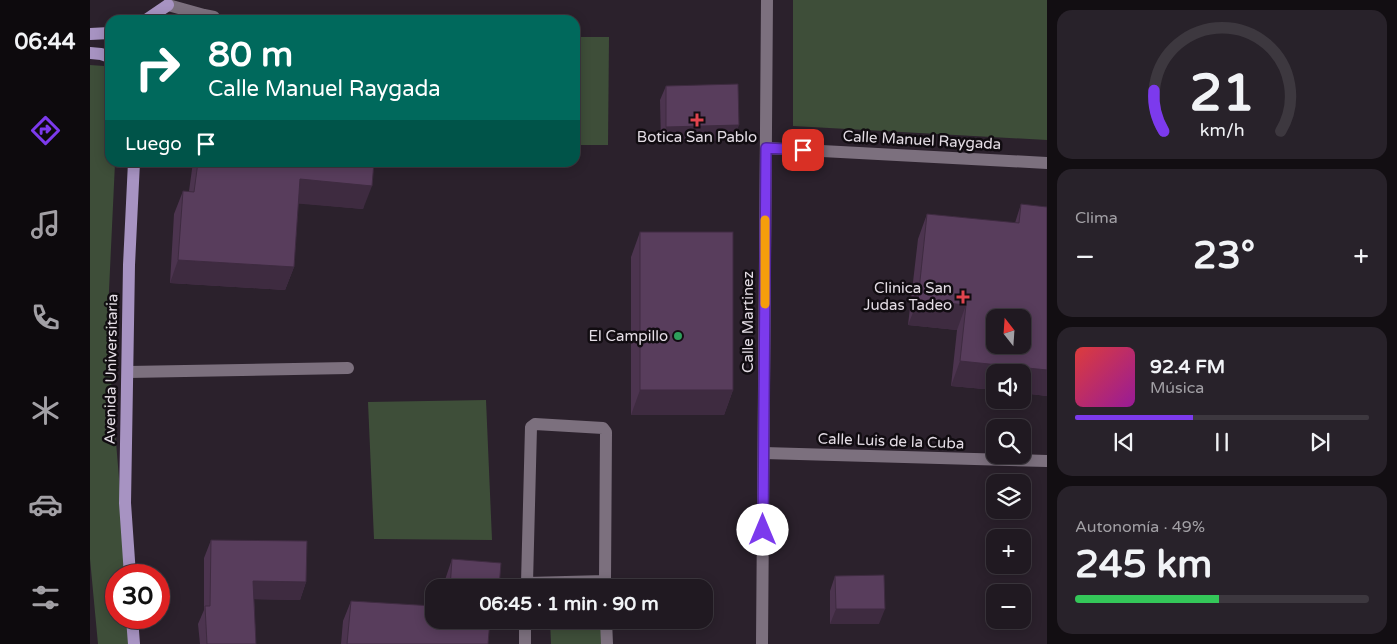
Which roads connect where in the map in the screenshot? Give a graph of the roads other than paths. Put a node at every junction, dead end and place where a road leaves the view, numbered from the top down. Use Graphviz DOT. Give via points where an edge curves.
graph roads {
  1 [pos="767,0"];
  2 [pos="169,3"];
  3 [pos="153,15"];
  4 [pos="165,15"];
  5 [pos="204,15"];
  6 [pos="105,32"];
  7 [pos="90,34"];
  8 [pos="90,53"];
  9 [pos="105,55"];
  10 [pos="766,148"];
  11 [pos="1047,163"];
  12 [pos="134,167"];
  13 [pos="348,368"];
  14 [pos="128,372"];
  15 [pos="764,453"];
  16 [pos="1047,461"];
  17 [pos="129,564"];
  18 [pos="526,579"];
  19 [pos="605,579"];
  20 [pos="133,629"];
  21 [pos="525,629"];
  22 [pos="606,629"];
  23 [pos="134,644"];
  24 [pos="525,644"];
  25 [pos="607,644"];
  26 [pos="762,644"];
  1 -- 10 [label="street, Calle Martinez"];
  2 -- 3 [label="main road"];
  2 -- 4 [label="main road"];
  2 -- 5 [label="street"];
  6 -- 7 [label="main road"];
  8 -- 9 [label="main road"];
  10 -- 11 [label="street, Calle Manuel Raygada"];
  10 -- 15 [label="street, Calle Martinez"];
  12 -- 14 [label="main road, Avenida Universitaria"];
  13 -- 14 [label="street"];
  14 -- 17 [label="main road, Avenida Universitaria" via="125,503"];
  15 -- 16 [label="street, Calle Luis de la Cuba"];
  15 -- 26 [label="street, Calle Martinez"];
  18 -- 19 [label="street" via="531,427 535,424 603,428 606,432"];
  20 -- 23 [label="main road"];
  21 -- 24 [label="street"];
  22 -- 25 [label="street"];
}
